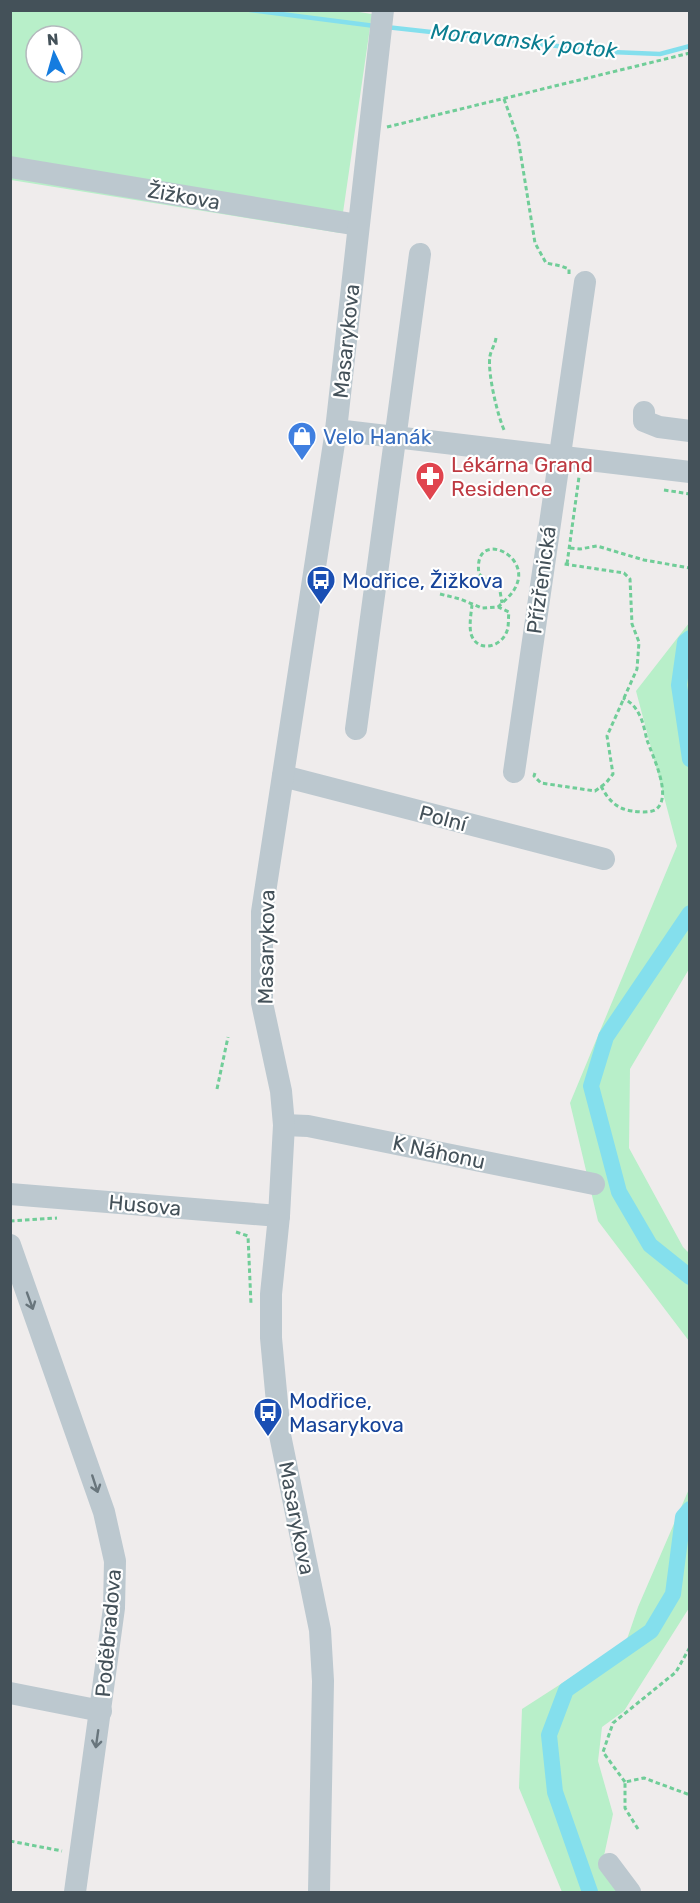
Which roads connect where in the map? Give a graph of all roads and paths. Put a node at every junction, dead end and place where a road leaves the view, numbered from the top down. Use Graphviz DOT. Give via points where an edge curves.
graph roads {
  1 [pos="383,13"];
  2 [pos="690,53"];
  3 [pos="504,99"];
  4 [pos="370,126"];
  5 [pos="10,167"];
  6 [pos="358,225"];
  7 [pos="420,254"];
  8 [pos="577,280"];
  9 [pos="496,338"];
  10 [pos="644,412"];
  11 [pos="336,430"];
  12 [pos="690,431"];
  13 [pos="506,434"];
  14 [pos="396,437"];
  15 [pos="559,456"];
  16 [pos="690,472"];
  17 [pos="579,476"];
  18 [pos="656,488"];
  19 [pos="690,494"];
  20 [pos="570,548"];
  21 [pos="544,561"];
  22 [pos="567,564"];
  23 [pos="690,568"];
  24 [pos="440,594"];
  25 [pos="502,603"];
  26 [pos="472,605"];
  27 [pos="498,607"];
  28 [pos="622,698"];
  29 [pos="356,729"];
  30 [pos="514,770"];
  31 [pos="283,776"];
  32 [pos="601,786"];
  33 [pos="603,859"];
  34 [pos="228,1037"];
  35 [pos="217,1089"];
  36 [pos="284,1125"];
  37 [pos="594,1184"];
  38 [pos="10,1194"];
  39 [pos="279,1216"];
  40 [pos="65,1218"];
  41 [pos="10,1221"];
  42 [pos="227,1230"];
  43 [pos="10,1245"];
  44 [pos="251,1310"];
  45 [pos="690,1647"];
  46 [pos="10,1693"];
  47 [pos="101,1710"];
  48 [pos="625,1782"];
  49 [pos="690,1795"];
  50 [pos="638,1829"];
  51 [pos="10,1841"];
  52 [pos="81,1855"];
  53 [pos="609,1864"];
  54 [pos="75,1893"];
  55 [pos="319,1893"];
  56 [pos="630,1893"];
  1 -- 4 [label="street, Masarykova"];
  2 -- 3 [label="path"];
  3 -- 4 [label="path" via="388,127"];
  3 -- 8 [label="path" via="518,138 535,243 546,263 568,269"];
  4 -- 6 [label="street, Masarykova"];
  5 -- 6 [label="street, Žižkova"];
  6 -- 11 [label="street, Masarykova"];
  7 -- 14 [label="street"];
  8 -- 15 [label="street, Přízřenická"];
  9 -- 13 [label="path" via="490,368 499,420"];
  10 -- 12 [label="street" via="644,421 658,427"];
  11 -- 14 [label="street"];
  11 -- 31 [label="street, Masarykova"];
  14 -- 15 [label="street"];
  14 -- 29 [label="street"];
  15 -- 16 [label="street"];
  15 -- 21 [label="street, Přízřenická"];
  17 -- 20 [label="path"];
  18 -- 19 [label="path"];
  20 -- 22 [label="path"];
  20 -- 23 [label="path" via="597,546"];
  21 -- 22 [label="path"];
  21 -- 30 [label="street, Přízřenická"];
  22 -- 28 [label="path" via="624,573 630,579 632,624 639,642 637,669"];
  24 -- 26 [label="path"];
  25 -- 25 [label="path" via="517,586 517,567 502,550 492,549 483,553 479,574 499,585"];
  25 -- 27 [label="path"];
  26 -- 27 [label="path"];
  26 -- 27 [label="path" via="471,636 489,647 507,632 509,612"];
  28 -- 32 [label="path" via="607,736 613,774"];
  28 -- 32 [label="path" via="632,703 640,715 662,781 660,804 654,810 628,810 615,805"];
  30 -- 32 [label="path" via="535,770 534,776 541,783 595,790"];
  31 -- 33 [label="street, Polní"];
  31 -- 36 [label="street, Masarykova" via="262,912 262,1003 281,1091"];
  34 -- 35 [label="path"];
  36 -- 37 [label="street, K Náhonu" via="308,1126"];
  36 -- 39 [label="street, Masarykova"];
  38 -- 39 [label="street, Husova"];
  39 -- 55 [label="street, Masarykova" via="271,1338 280,1434 320,1630 323,1681"];
  40 -- 41 [label="path"];
  42 -- 44 [label="path" via="248,1236"];
  43 -- 47 [label="street, Poděbradova, one-way" via="100,1501 115,1562 114,1608"];
  45 -- 48 [label="path" via="676,1672 613,1723 603,1752"];
  46 -- 47 [label="street"];
  47 -- 52 [label="street, Poděbradova, one-way"];
  48 -- 49 [label="path" via="644,1778"];
  48 -- 50 [label="path" via="625,1808"];
  51 -- 52 [label="path"];
  52 -- 54 [label="street, Poděbradova"];
  53 -- 56 [label="street"];
}
